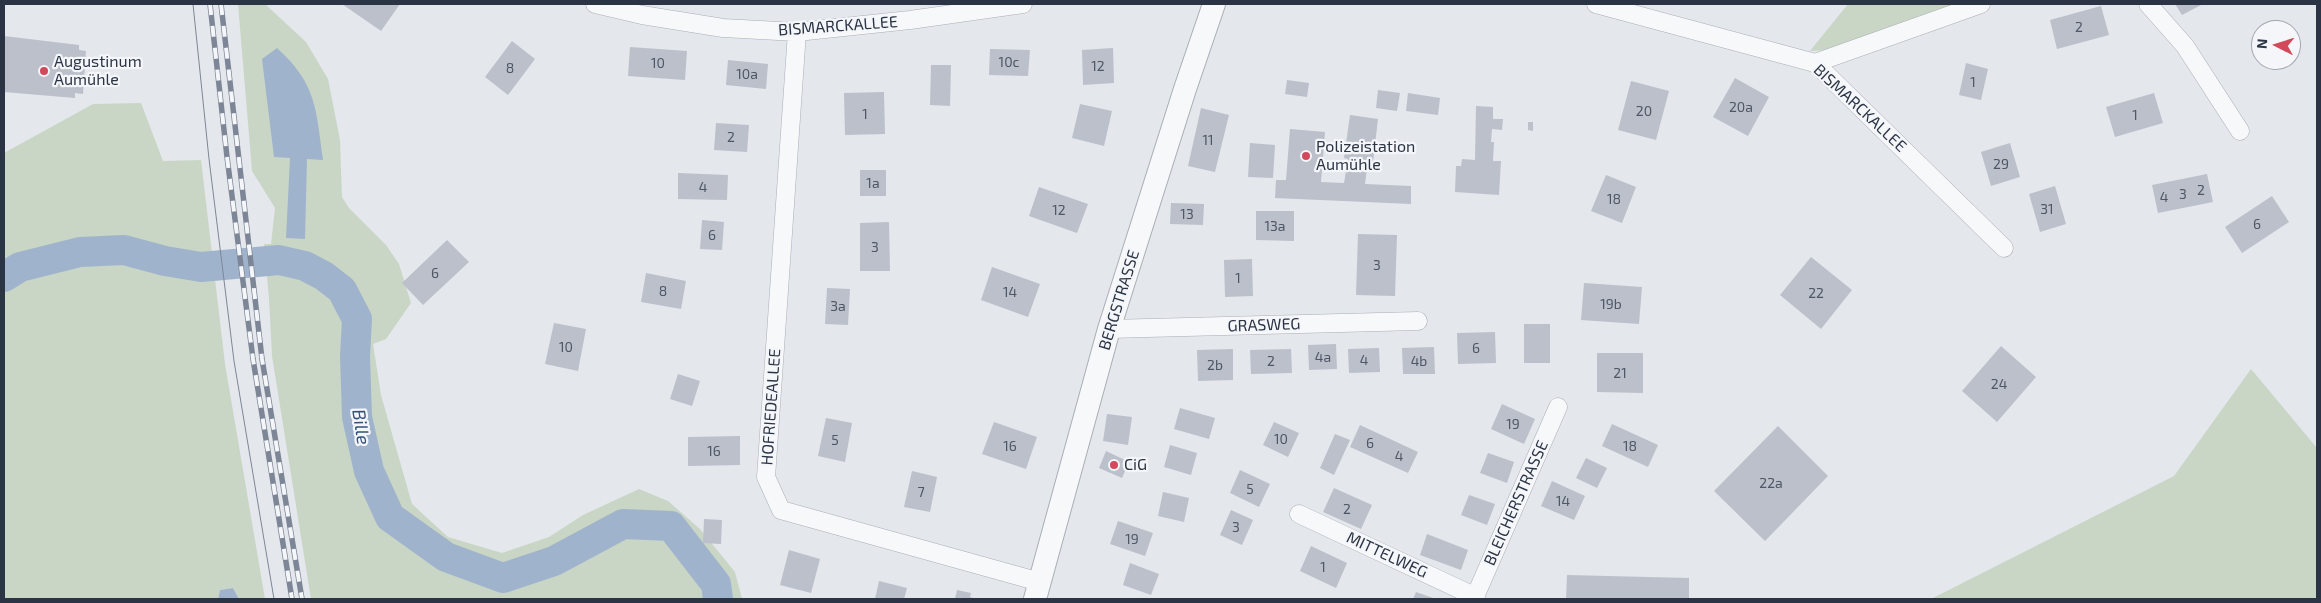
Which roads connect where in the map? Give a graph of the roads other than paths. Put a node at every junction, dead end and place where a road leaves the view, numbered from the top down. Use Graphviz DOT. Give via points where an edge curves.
graph roads {
  1 [pos="595,4"];
  2 [pos="1023,4"];
  3 [pos="1214,4"];
  4 [pos="1596,4"];
  5 [pos="1982,4"];
  6 [pos="2148,4"];
  7 [pos="797,32"];
  8 [pos="1816,63"];
  9 [pos="2240,130"];
  10 [pos="2004,248"];
  11 [pos="1418,320"];
  12 [pos="1109,329"];
  13 [pos="1558,407"];
  14 [pos="1299,514"];
  15 [pos="1037,591"];
  16 [pos="1475,598"];
  1 -- 7 [label="street, BISMARCKALLEE" via="723,28"];
  2 -- 7 [label="street, BISMARCKALLEE"];
  3 -- 12 [label="street, BERGSTRASSE"];
  4 -- 8 [label="street, BISMARCKALLEE"];
  5 -- 8 [label="street"];
  6 -- 9 [label="street" via="2185,46"];
  7 -- 15 [label="street, HOFRIEDEALLEE" via="766,477 780,510"];
  8 -- 10 [label="street, BISMARCKALLEE"];
  11 -- 12 [label="street, GRASWEG"];
  12 -- 15 [label="street, BERGSTRASSE"];
  13 -- 16 [label="street, BLEICHERSTRASSE"];
  14 -- 16 [label="street, MITTELWEG"];
}
